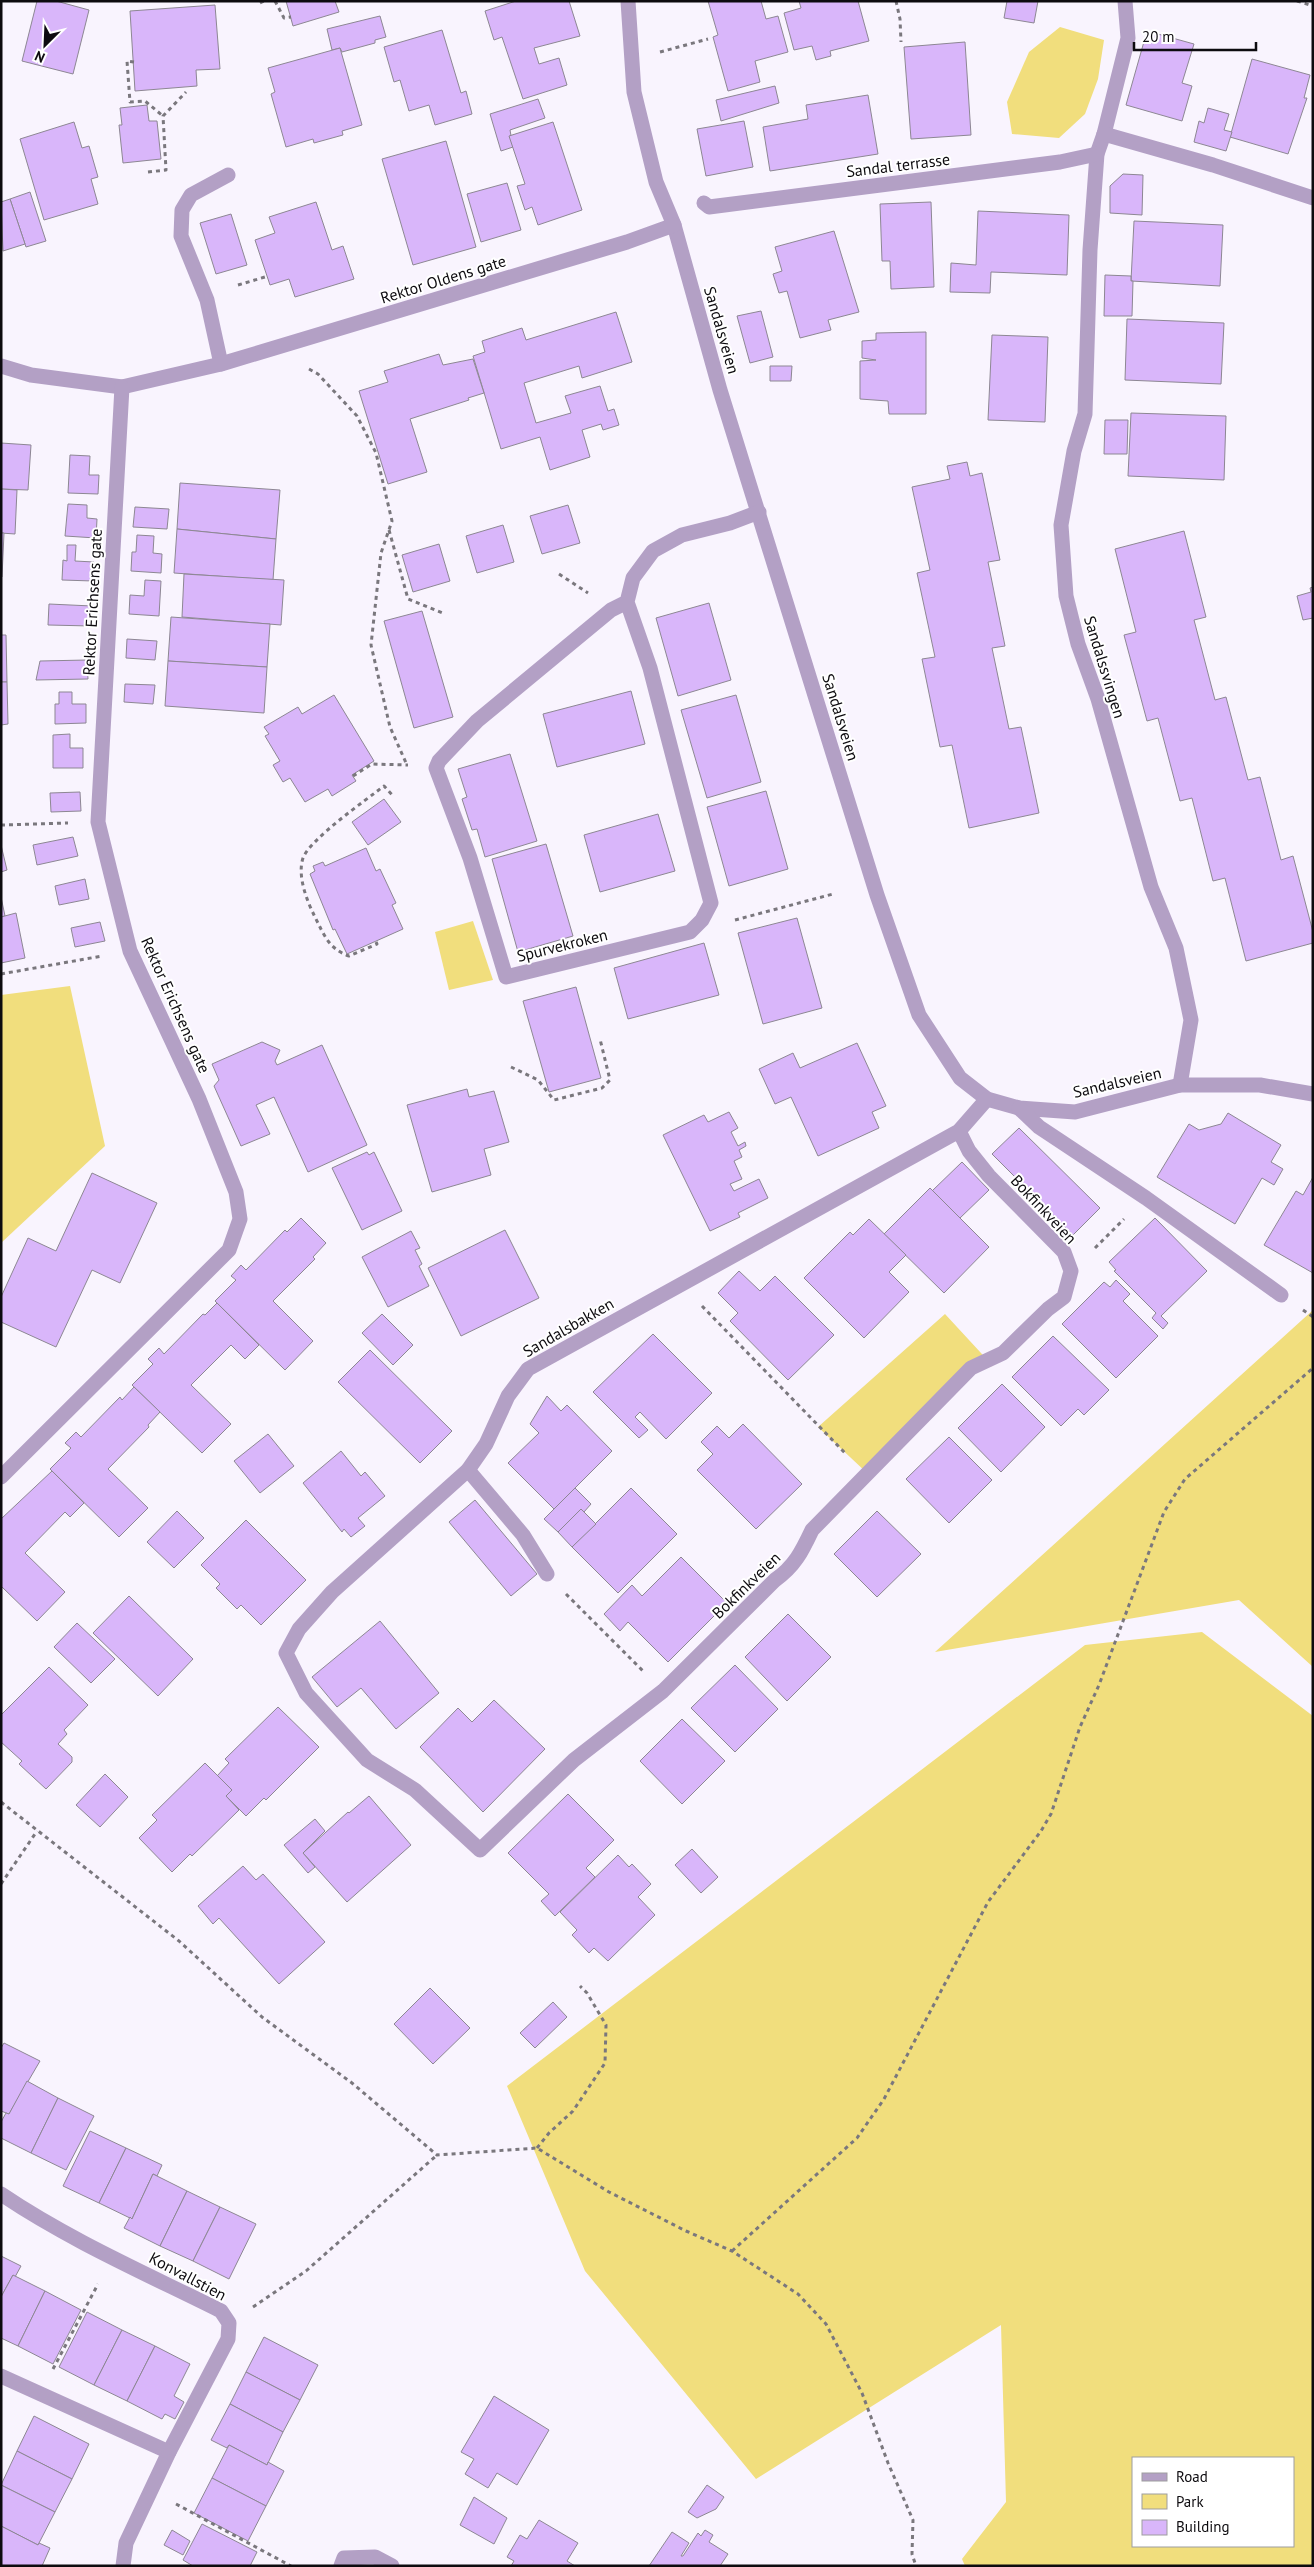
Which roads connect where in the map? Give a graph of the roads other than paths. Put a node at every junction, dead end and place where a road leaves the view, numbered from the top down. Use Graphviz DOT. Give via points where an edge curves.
graph roads {
  1 [pos="628,1"];
  2 [pos="1125,1"];
  3 [pos="1104,134"];
  4 [pos="1097,154"];
  5 [pos="228,175"];
  6 [pos="1313,198"];
  7 [pos="704,203"];
  8 [pos="674,225"];
  9 [pos="221,364"];
  10 [pos="1,366"];
  11 [pos="122,387"];
  12 [pos="759,512"];
  13 [pos="627,602"];
  14 [pos="1180,1085"];
  15 [pos="1313,1094"];
  16 [pos="987,1099"];
  17 [pos="1019,1108"];
  18 [pos="959,1131"];
  19 [pos="1282,1295"];
  20 [pos="468,1470"];
  21 [pos="1,1477"];
  22 [pos="547,1574"];
  23 [pos="367,1760"];
  24 [pos="1,2194"];
  25 [pos="3,2380"];
  26 [pos="170,2452"];
  27 [pos="123,2566"];
  28 [pos="341,2566"];
  29 [pos="392,2566"];
  1 -- 8 [label="street, Sandalsveien" via="635,97 656,182"];
  2 -- 3 [label="street" via="1128,38"];
  3 -- 4 [label="street"];
  3 -- 6 [label="street"];
  4 -- 7 [label="street, Sandal terrasse" via="1060,162 718,206 708,207"];
  4 -- 14 [label="street, Sandalssvingen" via="1090,250 1085,414 1074,451 1061,525 1066,596 1152,887 1176,948 1191,1020"];
  5 -- 9 [label="street" via="191,195 182,210 181,236 207,300"];
  8 -- 9 [label="street, Rektor Oldens gate"];
  8 -- 12 [label="street, Sandalsveien" via="720,390"];
  9 -- 11 [label="street, Rektor Oldens gate"];
  10 -- 11 [label="street, Rektor Oldens gate" via="31,376"];
  11 -- 21 [label="street, Rektor Erichsens gate" via="98,822 130,951 199,1099 236,1192 240,1219 229,1250"];
  12 -- 13 [label="street" via="682,535 653,551 633,578"];
  12 -- 16 [label="street, Sandalsveien" via="877,895 919,1014 960,1078"];
  13 -- 13 [label="street, Spurvekroken" via="650,668 711,903 702,920 690,932 506,977 470,858 436,768 477,721 611,610"];
  14 -- 15 [label="street, Sandalsveien" via="1260,1085"];
  14 -- 17 [label="street, Sandalsveien" via="1075,1112"];
  16 -- 17 [label="street, Sandalsveien"];
  16 -- 18 [label="street, Sandalsbakken"];
  17 -- 19 [label="street" via="1039,1127"];
  18 -- 20 [label="street, Sandalsbakken" via="528,1369 508,1396 486,1444"];
  18 -- 23 [label="street, Bokfinkveien" via="969,1151 989,1176 1064,1252 1071,1271 1064,1297 1003,1353 971,1368 812,1530 798,1559 786,1572 663,1691 574,1760 480,1850 415,1790"];
  20 -- 22 [label="street" via="524,1535"];
  20 -- 23 [label="street, Sandalsbakken" via="332,1592 299,1629 286,1653 306,1692"];
  24 -- 26 [label="street, Konvallstien" via="112,2256 221,2311 229,2323 228,2339"];
  25 -- 26 [label="street"];
  26 -- 27 [label="street, Konvallstien" via="126,2543"];
  28 -- 29 [label="street" via="344,2558 375,2557"];
}
